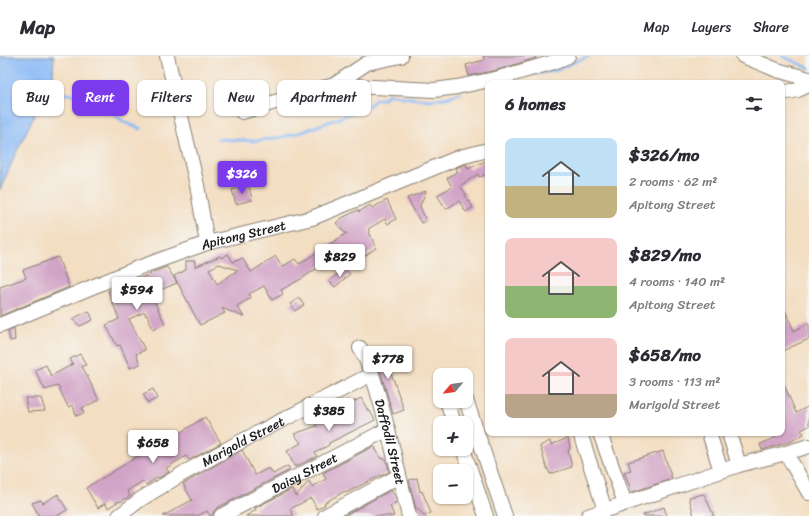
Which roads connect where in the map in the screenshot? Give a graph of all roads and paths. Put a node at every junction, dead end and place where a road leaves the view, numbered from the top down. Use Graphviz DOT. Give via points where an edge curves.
graph roads {
  1 [pos="167,56"];
  2 [pos="401,56"];
  3 [pos="568,56"];
  4 [pos="743,56"];
  5 [pos="342,80"];
  6 [pos="490,80"];
  7 [pos="809,80"];
  8 [pos="485,81"];
  9 [pos="809,85"];
  10 [pos="371,87"];
  11 [pos="785,92"];
  12 [pos="485,151"];
  13 [pos="207,243"];
  14 [pos="0,325"];
  15 [pos="360,348"];
  16 [pos="372,374"];
  17 [pos="469,408"];
  18 [pos="388,429"];
  19 [pos="581,436"];
  20 [pos="601,436"];
  21 [pos="710,436"];
  22 [pos="730,436"];
  23 [pos="809,446"];
  24 [pos="786,453"];
  25 [pos="465,456"];
  26 [pos="739,464"];
  27 [pos="721,471"];
  28 [pos="400,476"];
  29 [pos="809,493"];
  30 [pos="625,503"];
  31 [pos="605,510"];
  32 [pos="333,514"];
  33 [pos="119,516"];
  34 [pos="221,516"];
  35 [pos="409,516"];
  36 [pos="486,516"];
  37 [pos="505,516"];
  38 [pos="588,516"];
  1 -- 13 [label="street" via="197,185"];
  2 -- 5 [label="street" via="367,63"];
  3 -- 6 [label="street"];
  4 -- 7 [label="street"];
  8 -- 10 [label="street" via="434,90"];
  9 -- 11 [label="street"];
  12 -- 13 [label="street, Apitong Street" via="453,160 312,218"];
  13 -- 14 [label="street, Apitong Street" via="138,268"];
  15 -- 16 [label="street, Daffodil Street"];
  16 -- 18 [label="street, Daffodil Street"];
  16 -- 33 [label="street, Marigold Street" via="182,474"];
  17 -- 37 [label="street"];
  18 -- 28 [label="street, Daffodil Street"];
  18 -- 34 [label="street, Daisy Street"];
  19 -- 31 [label="street"];
  20 -- 30 [label="street"];
  21 -- 27 [label="street"];
  22 -- 26 [label="street"];
  23 -- 24 [label="street"];
  24 -- 26 [label="street"];
  24 -- 29 [label="street"];
  25 -- 36 [label="street"];
  26 -- 27 [label="street"];
  27 -- 30 [label="street"];
  28 -- 32 [label="street"];
  28 -- 35 [label="street, Daffodil Street"];
  30 -- 31 [label="street"];
  31 -- 38 [label="street"];
}
